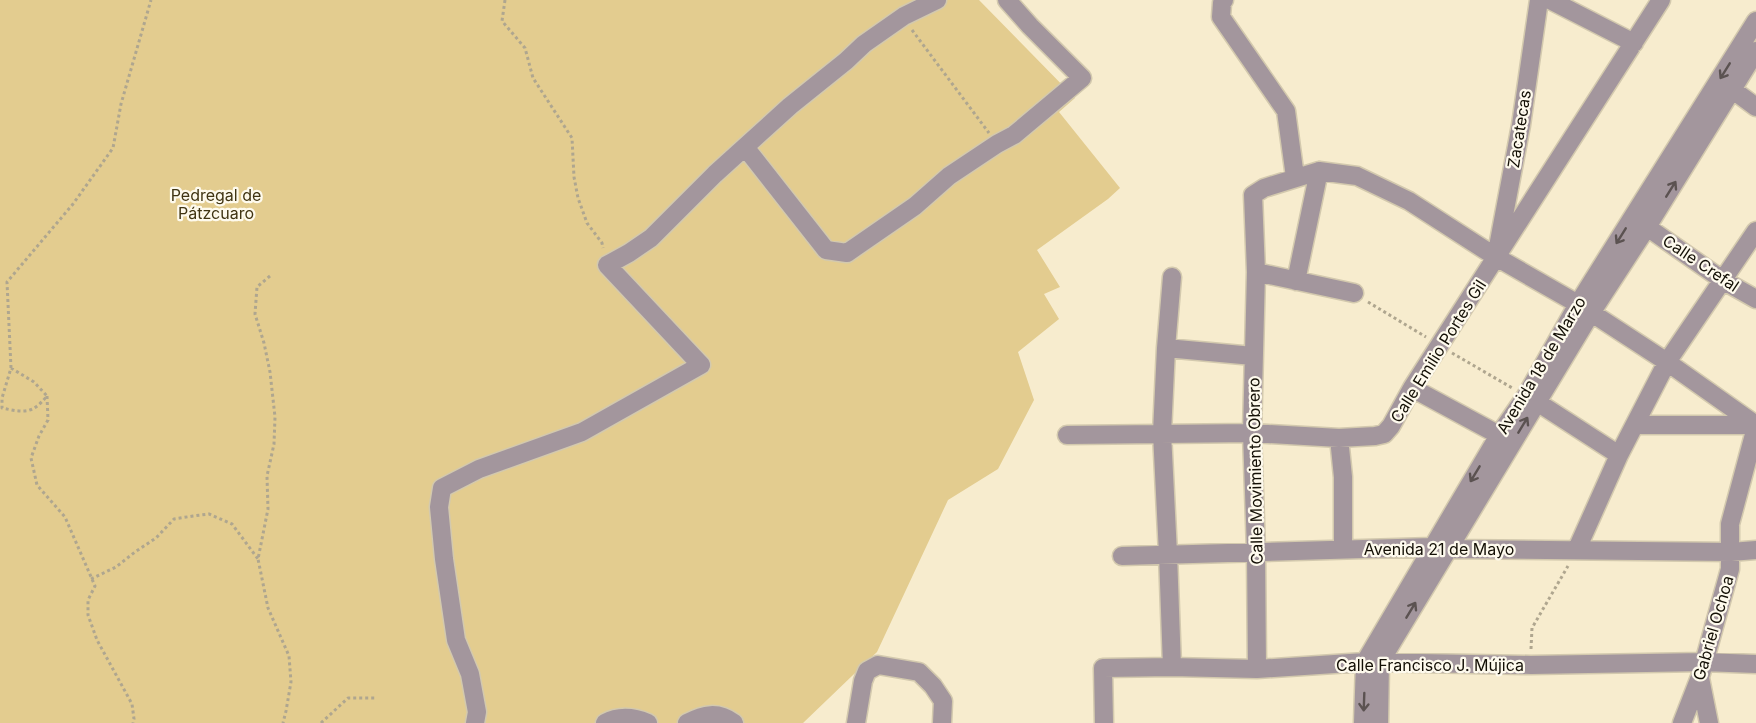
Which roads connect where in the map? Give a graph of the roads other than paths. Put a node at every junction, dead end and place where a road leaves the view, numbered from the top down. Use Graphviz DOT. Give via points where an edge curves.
graph roads {
  1 [pos="937,0"];
  2 [pos="1007,0"];
  3 [pos="1539,0"];
  4 [pos="1550,0"];
  5 [pos="1661,0"];
  6 [pos="1222,8"];
  7 [pos="1756,21"];
  8 [pos="1634,43"];
  9 [pos="1756,51"];
  10 [pos="1732,90"];
  11 [pos="1756,107"];
  12 [pos="745,147"];
  13 [pos="1318,171"];
  14 [pos="1295,177"];
  15 [pos="1647,227"];
  16 [pos="1756,231"];
  17 [pos="1496,257"];
  18 [pos="1256,272"];
  19 [pos="1172,277"];
  20 [pos="1296,281"];
  21 [pos="1724,281"];
  22 [pos="1354,293"];
  23 [pos="1756,299"];
  24 [pos="1584,308"];
  25 [pos="1166,348"];
  26 [pos="1253,356"];
  27 [pos="1667,362"];
  28 [pos="1412,388"];
  29 [pos="1537,402"];
  30 [pos="1635,425"];
  31 [pos="1756,426"];
  32 [pos="1162,432"];
  33 [pos="1252,433"];
  34 [pos="1067,435"];
  35 [pos="1498,435"];
  36 [pos="1340,438"];
  37 [pos="1619,455"];
  38 [pos="1495,456"];
  39 [pos="1440,548"];
  40 [pos="1343,549"];
  41 [pos="1577,549"];
  42 [pos="1756,550"];
  43 [pos="1256,551"];
  44 [pos="1731,552"];
  45 [pos="1168,554"];
  46 [pos="1122,556"];
  47 [pos="1373,662"];
  48 [pos="1756,664"];
  49 [pos="1172,667"];
  50 [pos="1257,669"];
  51 [pos="1702,670"];
  52 [pos="475,723"];
  53 [pos="605,723"];
  54 [pos="648,723"];
  55 [pos="687,723"];
  56 [pos="734,723"];
  57 [pos="856,723"];
  58 [pos="942,723"];
  59 [pos="1104,723"];
  60 [pos="1363,723"];
  61 [pos="1379,723"];
  62 [pos="1682,723"];
  63 [pos="1709,723"];
  1 -- 12 [label="street" via="904,16 864,44"];
  2 -- 12 [label="street" via="1082,78 1014,135 949,177 847,253 826,250"];
  3 -- 17 [label="street, Zacatecas"];
  4 -- 8 [label="street"];
  5 -- 8 [label="street, Calle Emilio Portes Gil"];
  6 -- 14 [label="street" via="1286,111"];
  7 -- 24 [label="street, Avenida 18 de Marzo, one-way"];
  8 -- 17 [label="street, Calle Emilio Portes Gil"];
  9 -- 10 [label="street, Avenida 18 de Marzo"];
  10 -- 11 [label="street"];
  15 -- 10 [label="street, Avenida 18 de Marzo, one-way"];
  12 -- 52 [label="street" via="651,238 607,264 701,365 582,432 479,469 442,488 439,507 444,559 456,640 470,674 477,712"];
  13 -- 14 [label="street"];
  13 -- 17 [label="street" via="1357,176 1409,201"];
  13 -- 20 [label="street"];
  14 -- 18 [label="street, Calle Movimiento Obrero" via="1253,195"];
  15 -- 21 [label="street, Calle Crefal"];
  15 -- 24 [label="street, Avenida 18 de Marzo"];
  16 -- 21 [label="street"];
  17 -- 24 [label="street"];
  17 -- 28 [label="street, Calle Emilio Portes Gil"];
  18 -- 20 [label="street"];
  18 -- 26 [label="street, Calle Movimiento Obrero"];
  19 -- 25 [label="street"];
  20 -- 22 [label="street"];
  21 -- 23 [label="street, Calle Crefal"];
  21 -- 27 [label="street"];
  24 -- 27 [label="street"];
  24 -- 29 [label="street, Avenida 18 de Marzo"];
  24 -- 35 [label="street, Avenida 18 de Marzo"];
  25 -- 26 [label="street"];
  25 -- 32 [label="street"];
  26 -- 33 [label="street, Calle Movimiento Obrero"];
  27 -- 30 [label="street"];
  27 -- 31 [label="street"];
  28 -- 35 [label="street"];
  28 -- 36 [label="street, Calle Emilio Portes Gil" via="1384,434"];
  29 -- 37 [label="street"];
  38 -- 29 [label="street, Avenida 18 de Marzo, one-way"];
  30 -- 31 [label="street"];
  30 -- 37 [label="street"];
  31 -- 44 [label="street, Gabriel Ochoa" via="1730,524"];
  32 -- 33 [label="street, Calle Emilio Portes Gil"];
  32 -- 34 [label="street, Calle Emilio Portes Gil"];
  32 -- 45 [label="street"];
  33 -- 36 [label="street, Calle Emilio Portes Gil"];
  33 -- 43 [label="street, Calle Movimiento Obrero"];
  35 -- 38 [label="street, Avenida 18 de Marzo"];
  36 -- 40 [label="street"];
  37 -- 41 [label="street"];
  38 -- 39 [label="street, Avenida 18 de Marzo"];
  39 -- 40 [label="street, Avenida 21 de Mayo"];
  39 -- 41 [label="street, Avenida 21 de Mayo"];
  39 -- 47 [label="street, Avenida 18 de Marzo"];
  40 -- 43 [label="street, Avenida 21 de Mayo"];
  41 -- 44 [label="street, Avenida 21 de Mayo"];
  42 -- 44 [label="street, Avenida 21 de Mayo"];
  43 -- 45 [label="street, Avenida 21 de Mayo"];
  43 -- 50 [label="street, Calle Movimiento Obrero"];
  44 -- 51 [label="street, Gabriel Ochoa" via="1730,569"];
  45 -- 46 [label="street, Avenida 21 de Mayo"];
  45 -- 49 [label="street"];
  47 -- 50 [label="street, Calle Francisco J. Mújica"];
  47 -- 51 [label="street, Calle Francisco J. Mújica"];
  47 -- 60 [label="street, Avenida 18 de Marzo, one-way"];
  47 -- 61 [label="street, Avenida 18 de Marzo"];
  48 -- 51 [label="street, Calle Francisco J. Mújica"];
  49 -- 50 [label="street, Calle Francisco J. Mújica"];
  49 -- 59 [label="street, Calle Francisco J. Mújica" via="1103,668"];
  51 -- 62 [label="street, Gabriel Ochoa"];
  51 -- 63 [label="street"];
  53 -- 54 [label="street" via="634,717"];
  55 -- 56 [label="street" via="717,714"];
  57 -- 58 [label="street" via="863,681 867,671 878,665 919,672 943,701"];
}
